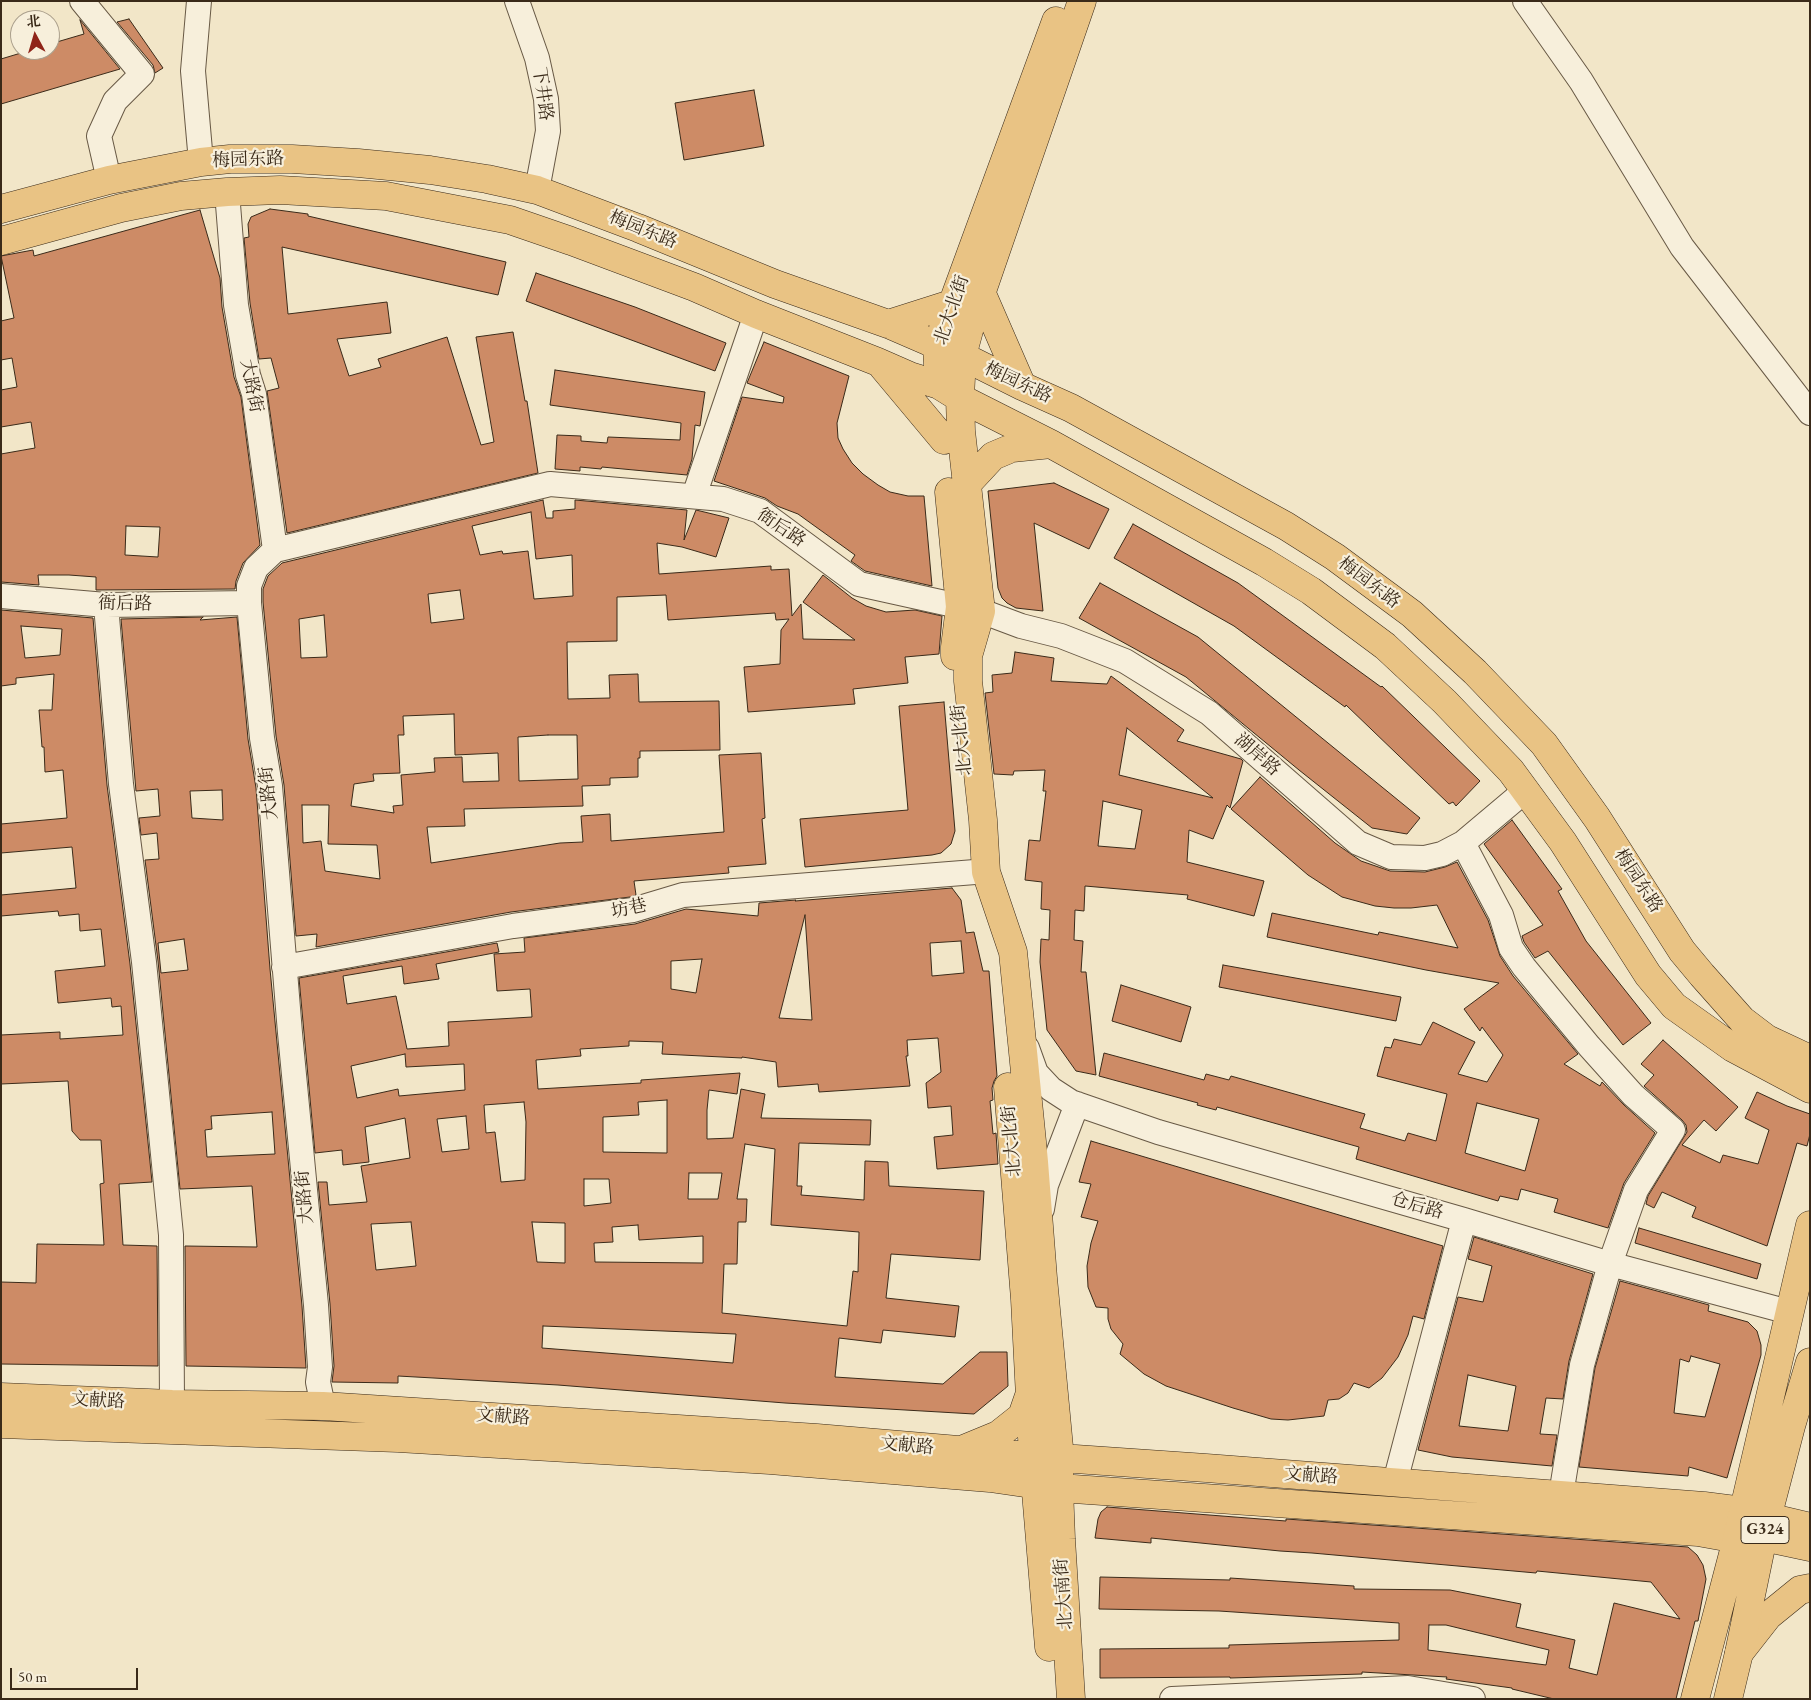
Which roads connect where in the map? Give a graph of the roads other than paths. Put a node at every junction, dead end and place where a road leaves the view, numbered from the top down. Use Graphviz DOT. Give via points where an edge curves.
graph roads {
  1 [pos="82,1"];
  2 [pos="200,1"];
  3 [pos="517,1"];
  4 [pos="1064,1"];
  5 [pos="1082,1"];
  6 [pos="1525,1"];
  7 [pos="201,162"];
  8 [pos="108,180"];
  9 [pos="537,190"];
  10 [pos="227,192"];
  11 [pos="1,209"];
  12 [pos="1,241"];
  13 [pos="982,294"];
  14 [pos="954,303"];
  15 [pos="756,314"];
  16 [pos="888,324"];
  17 [pos="937,346"];
  18 [pos="962,356"];
  19 [pos="878,362"];
  20 [pos="1022,386"];
  21 [pos="950,392"];
  22 [pos="1810,413"];
  23 [pos="944,440"];
  24 [pos="1051,444"];
  25 [pos="967,484"];
  26 [pos="694,496"];
  27 [pos="275,550"];
  28 [pos="1,596"];
  29 [pos="249,603"];
  30 [pos="106,605"];
  31 [pos="970,609"];
  32 [pos="1526,790"];
  33 [pos="1463,843"];
  34 [pos="975,872"];
  35 [pos="284,967"];
  36 [pos="1020,1025"];
  37 [pos="1810,1059"];
  38 [pos="1810,1089"];
  39 [pos="1077,1104"];
  40 [pos="1464,1220"];
  41 [pos="1810,1225"];
  42 [pos="1039,1228"];
  43 [pos="1610,1264"];
  44 [pos="1789,1312"];
  45 [pos="1809,1364"];
  46 [pos="1030,1393"];
  47 [pos="1810,1397"];
  48 [pos="1,1398"];
  49 [pos="172,1404"];
  50 [pos="322,1406"];
  51 [pos="1,1424"];
  52 [pos="961,1451"];
  53 [pos="1033,1456"];
  54 [pos="1060,1458"];
  55 [pos="1395,1482"];
  56 [pos="1044,1490"];
  57 [pos="1561,1495"];
  58 [pos="1753,1526"];
  59 [pos="1810,1527"];
  60 [pos="1810,1547"];
  61 [pos="1810,1588"];
  62 [pos="1739,1653"];
  63 [pos="1054,1699"];
  64 [pos="1071,1699"];
  65 [pos="1172,1699"];
  66 [pos="1473,1699"];
  67 [pos="1695,1699"];
  68 [pos="1728,1699"];
  1 -- 8 [label="street" via="142,74 115,102 99,136"];
  2 -- 7 [label="street" via="192,71"];
  3 -- 9 [label="street, 下井路" via="537,58 546,99 548,131"];
  4 -- 14 [label="main road, 北大北街"];
  5 -- 13 [label="main road, 北大北街"];
  6 -- 22 [label="street" via="1581,81 1682,247"];
  7 -- 8 [label="main road, 梅园东路"];
  7 -- 9 [label="main road, 梅园东路" via="292,159 358,163 430,170"];
  8 -- 11 [label="main road, 梅园东路"];
  9 -- 16 [label="main road, 梅园东路" via="775,284"];
  10 -- 12 [label="main road, 梅园东路" via="182,196 121,208"];
  10 -- 15 [label="main road, 梅园东路" via="280,190 386,196 510,220 632,263"];
  10 -- 27 [label="street, 大路街" via="236,304 254,394"];
  13 -- 18 [label="main road, 北大北街"];
  13 -- 20 [label="main road"];
  14 -- 16 [label="main road"];
  14 -- 17 [label="main road, 北大北街"];
  15 -- 19 [label="main road, 梅园东路"];
  15 -- 26 [label="street"];
  16 -- 17 [label="main road, 梅园东路"];
  17 -- 18 [label="main road, 梅园东路"];
  17 -- 21 [label="main road, 北大北街"];
  18 -- 20 [label="main road, 梅园东路"];
  18 -- 21 [label="main road, 北大北街"];
  19 -- 21 [label="main road, 梅园东路"];
  19 -- 23 [label="main road"];
  20 -- 37 [label="main road, 梅园东路" via="1071,408 1286,526 1335,557 1412,614 1475,672 1544,744 1598,818 1682,951 1742,1020 1767,1039"];
  21 -- 23 [label="main road, 北大北街"];
  21 -- 24 [label="main road, 梅园东路"];
  21 -- 25 [label="main road, 北大北街"];
  23 -- 31 [label="main road, 北大北街"];
  24 -- 25 [label="main road" via="1012,448 993,456"];
  24 -- 32 [label="main road, 梅园东路" via="1311,591 1385,646 1425,683"];
  25 -- 31 [label="main road, 北大北街"];
  26 -- 27 [label="street, 衙后路" via="550,484"];
  26 -- 31 [label="street, 衙后路" via="723,499 760,512 859,584"];
  27 -- 29 [label="street, 大路街" via="256,568 249,586"];
  28 -- 30 [label="street, 衙后路"];
  29 -- 30 [label="street, 衙后路"];
  29 -- 35 [label="street, 大路街" via="270,786"];
  30 -- 49 [label="street" via="121,784 144,962 171,1235"];
  31 -- 33 [label="street, 湖岸路" via="1061,636 1125,661 1209,713 1358,843 1391,856 1425,858 1442,854"];
  31 -- 34 [label="main road, 北大北街" via="954,647"];
  31 -- 36 [label="main road, 北大北街" via="968,682 986,872 1013,952"];
  32 -- 33 [label="street, 湖岸路"];
  32 -- 38 [label="main road, 梅园东路" via="1648,976 1674,1006 1733,1048"];
  33 -- 43 [label="street" via="1501,914 1511,948 1524,967 1633,1095 1674,1130 1636,1190"];
  34 -- 35 [label="street, 坊巷" via="683,895 633,910 513,926"];
  34 -- 46 [label="main road, 北大北街" via="995,941"];
  35 -- 50 [label="street, 大路街" via="316,1306 318,1382"];
  36 -- 39 [label="street, 仓后路" via="1036,1073 1050,1089"];
  36 -- 42 [label="main road, 北大北街"];
  39 -- 40 [label="street, 仓后路" via="1158,1132"];
  39 -- 42 [label="street" via="1046,1185"];
  40 -- 43 [label="street, 仓后路"];
  40 -- 55 [label="street"];
  41 -- 44 [label="main road, G324"];
  42 -- 54 [label="main road, 北大北街"];
  43 -- 44 [label="street, 仓后路"];
  43 -- 57 [label="street" via="1582,1365"];
  44 -- 58 [label="main road, G324"];
  45 -- 47 [label="main road"];
  45 -- 58 [label="main road, G324" via="1791,1426"];
  46 -- 52 [label="main road" via="1022,1416 998,1435"];
  46 -- 53 [label="main road, 北大北街"];
  48 -- 49 [label="main road, 文献路"];
  49 -- 50 [label="main road, 文献路"];
  50 -- 52 [label="main road, 文献路" via="817,1438"];
  51 -- 56 [label="main road, 文献路" via="398,1438 602,1449 843,1465"];
  52 -- 53 [label="main road, 文献路"];
  53 -- 54 [label="main road, 文献路"];
  53 -- 56 [label="main road, 北大北街"];
  54 -- 55 [label="main road, 文献路"];
  54 -- 56 [label="main road, 北大北街"];
  55 -- 57 [label="main road, 文献路"];
  56 -- 58 [label="main road, 文献路" via="1698,1532"];
  56 -- 63 [label="main road, 北大南街"];
  56 -- 64 [label="main road, 北大南街" via="1061,1539"];
  57 -- 58 [label="main road, 文献路" via="1704,1506"];
  58 -- 59 [label="main road, 文献路"];
  58 -- 60 [label="main road, 文献路"];
  58 -- 62 [label="main road, G324"];
  58 -- 67 [label="main road, G324"];
  61 -- 62 [label="main road" via="1800,1590 1768,1616"];
  62 -- 68 [label="main road, G324"];
  65 -- 66 [label="street" via="1408,1688"];
}
